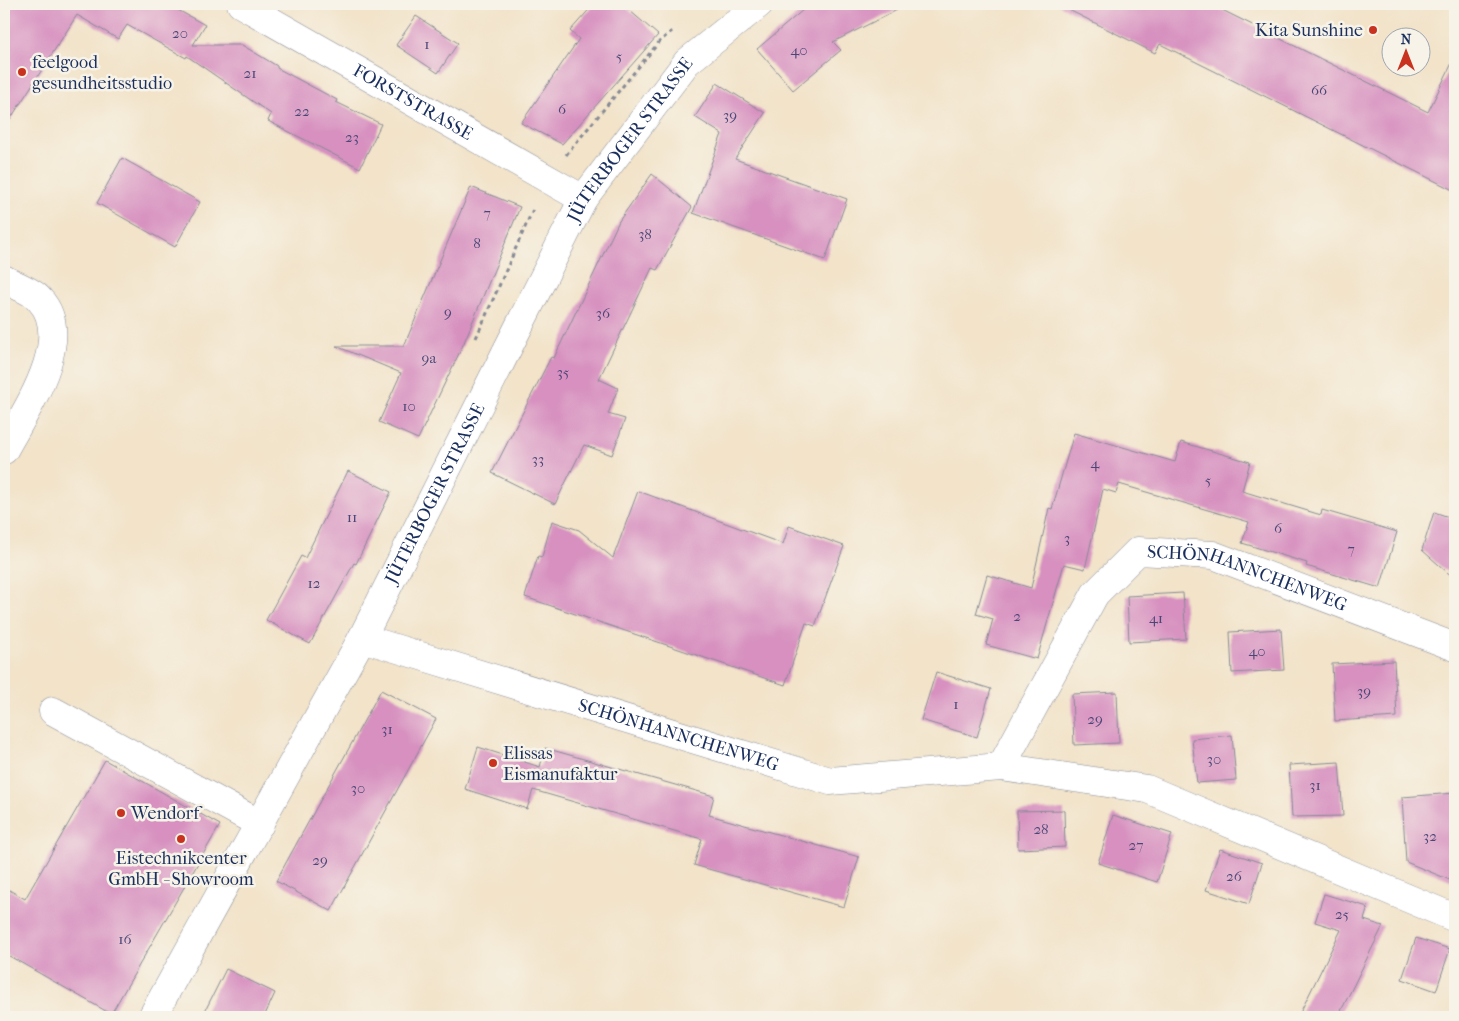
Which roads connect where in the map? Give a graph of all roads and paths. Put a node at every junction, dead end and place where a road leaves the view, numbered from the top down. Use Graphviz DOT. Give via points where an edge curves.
graph roads {
  1 [pos="241,4"];
  2 [pos="759,4"];
  3 [pos="583,200"];
  4 [pos="4,279"];
  5 [pos="4,450"];
  6 [pos="362,638"];
  7 [pos="1455,647"];
  8 [pos="53,711"];
  9 [pos="1001,767"];
  10 [pos="260,824"];
  11 [pos="1455,918"];
  12 [pos="152,1017"];
  1 -- 3 [label="street, FORSTSTRASSE"];
  2 -- 3 [label="street, JÜTERBOGER STRASSE" via="687,62"];
  3 -- 6 [label="street, JÜTERBOGER STRASSE"];
  4 -- 5 [label="street" via="40,299 54,325 45,375"];
  6 -- 9 [label="street, SCHÖNHANNCHENWEG" via="830,781"];
  6 -- 10 [label="street, JÜTERBOGER STRASSE"];
  7 -- 9 [label="street, SCHÖNHANNCHENWEG" via="1213,555 1138,551 1095,594"];
  8 -- 10 [label="street"];
  9 -- 11 [label="street, SCHÖNHANNCHENWEG" via="1147,789"];
  10 -- 12 [label="street, JÜTERBOGER STRASSE"];
}
